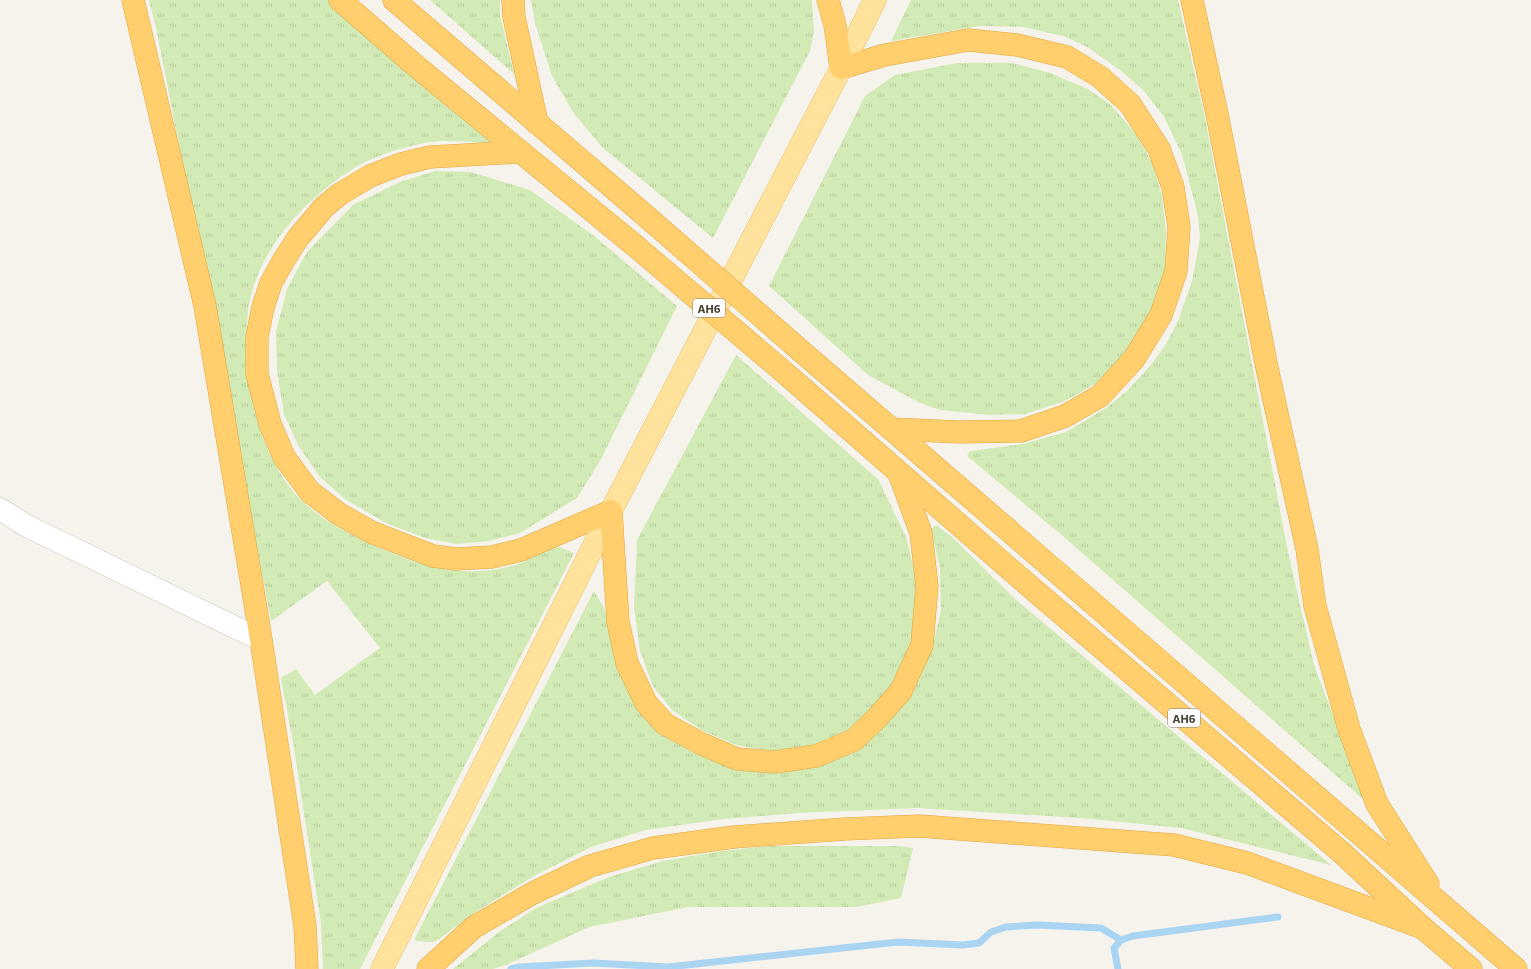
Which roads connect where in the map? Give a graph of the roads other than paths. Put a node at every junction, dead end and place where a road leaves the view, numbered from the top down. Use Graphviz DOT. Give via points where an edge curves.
graph roads {
  1 [pos="133,0"];
  2 [pos="340,0"];
  3 [pos="394,0"];
  4 [pos="513,0"];
  5 [pos="828,0"];
  6 [pos="875,0"];
  7 [pos="1192,0"];
  8 [pos="840,68"];
  9 [pos="537,123"];
  10 [pos="521,152"];
  11 [pos="892,429"];
  12 [pos="899,472"];
  13 [pos="0,509"];
  14 [pos="611,511"];
  15 [pos="261,640"];
  16 [pos="1440,903"];
  17 [pos="1423,928"];
  18 [pos="307,969"];
  19 [pos="382,969"];
  20 [pos="428,969"];
  21 [pos="1471,969"];
  22 [pos="1516,969"];
  1 -- 15 [label="highway" via="205,306"];
  2 -- 10 [label="highway"];
  3 -- 9 [label="highway"];
  4 -- 9 [label="highway" via="514,17"];
  5 -- 8 [label="highway" via="835,25"];
  6 -- 8 [label="main road"];
  7 -- 16 [label="highway" via="1267,368 1307,549 1315,606 1349,729 1377,804"];
  8 -- 11 [label="highway" via="885,55 968,40 1018,45 1067,57 1100,77 1130,104 1159,149 1173,187 1179,227 1176,271 1161,315 1134,359 1100,396 1065,416 1021,431"];
  8 -- 14 [label="main road"];
  9 -- 11 [label="highway, bridge"];
  10 -- 12 [label="highway, AH6, bridge" via="786,372"];
  10 -- 14 [label="highway" via="430,157 401,164 370,176 324,206 298,238 271,283 257,337 257,374 270,424 284,457 310,492 339,514 371,532 433,556 456,559 492,557 521,550"];
  11 -- 16 [label="highway"];
  12 -- 14 [label="highway" via="921,533 927,586 922,645 901,691 878,718 854,740 816,756 775,762 737,759 702,744 666,724 646,702 627,663 618,622"];
  12 -- 17 [label="highway, AH6" via="1341,852"];
  13 -- 15 [label="street" via="27,526"];
  14 -- 19 [label="main road"];
  15 -- 18 [label="highway" via="306,926"];
  16 -- 22 [label="highway"];
  17 -- 20 [label="highway" via="1247,863 1174,845 919,826 845,829 734,837 653,848 590,866 532,893 474,927"];
  17 -- 21 [label="highway"];
}
